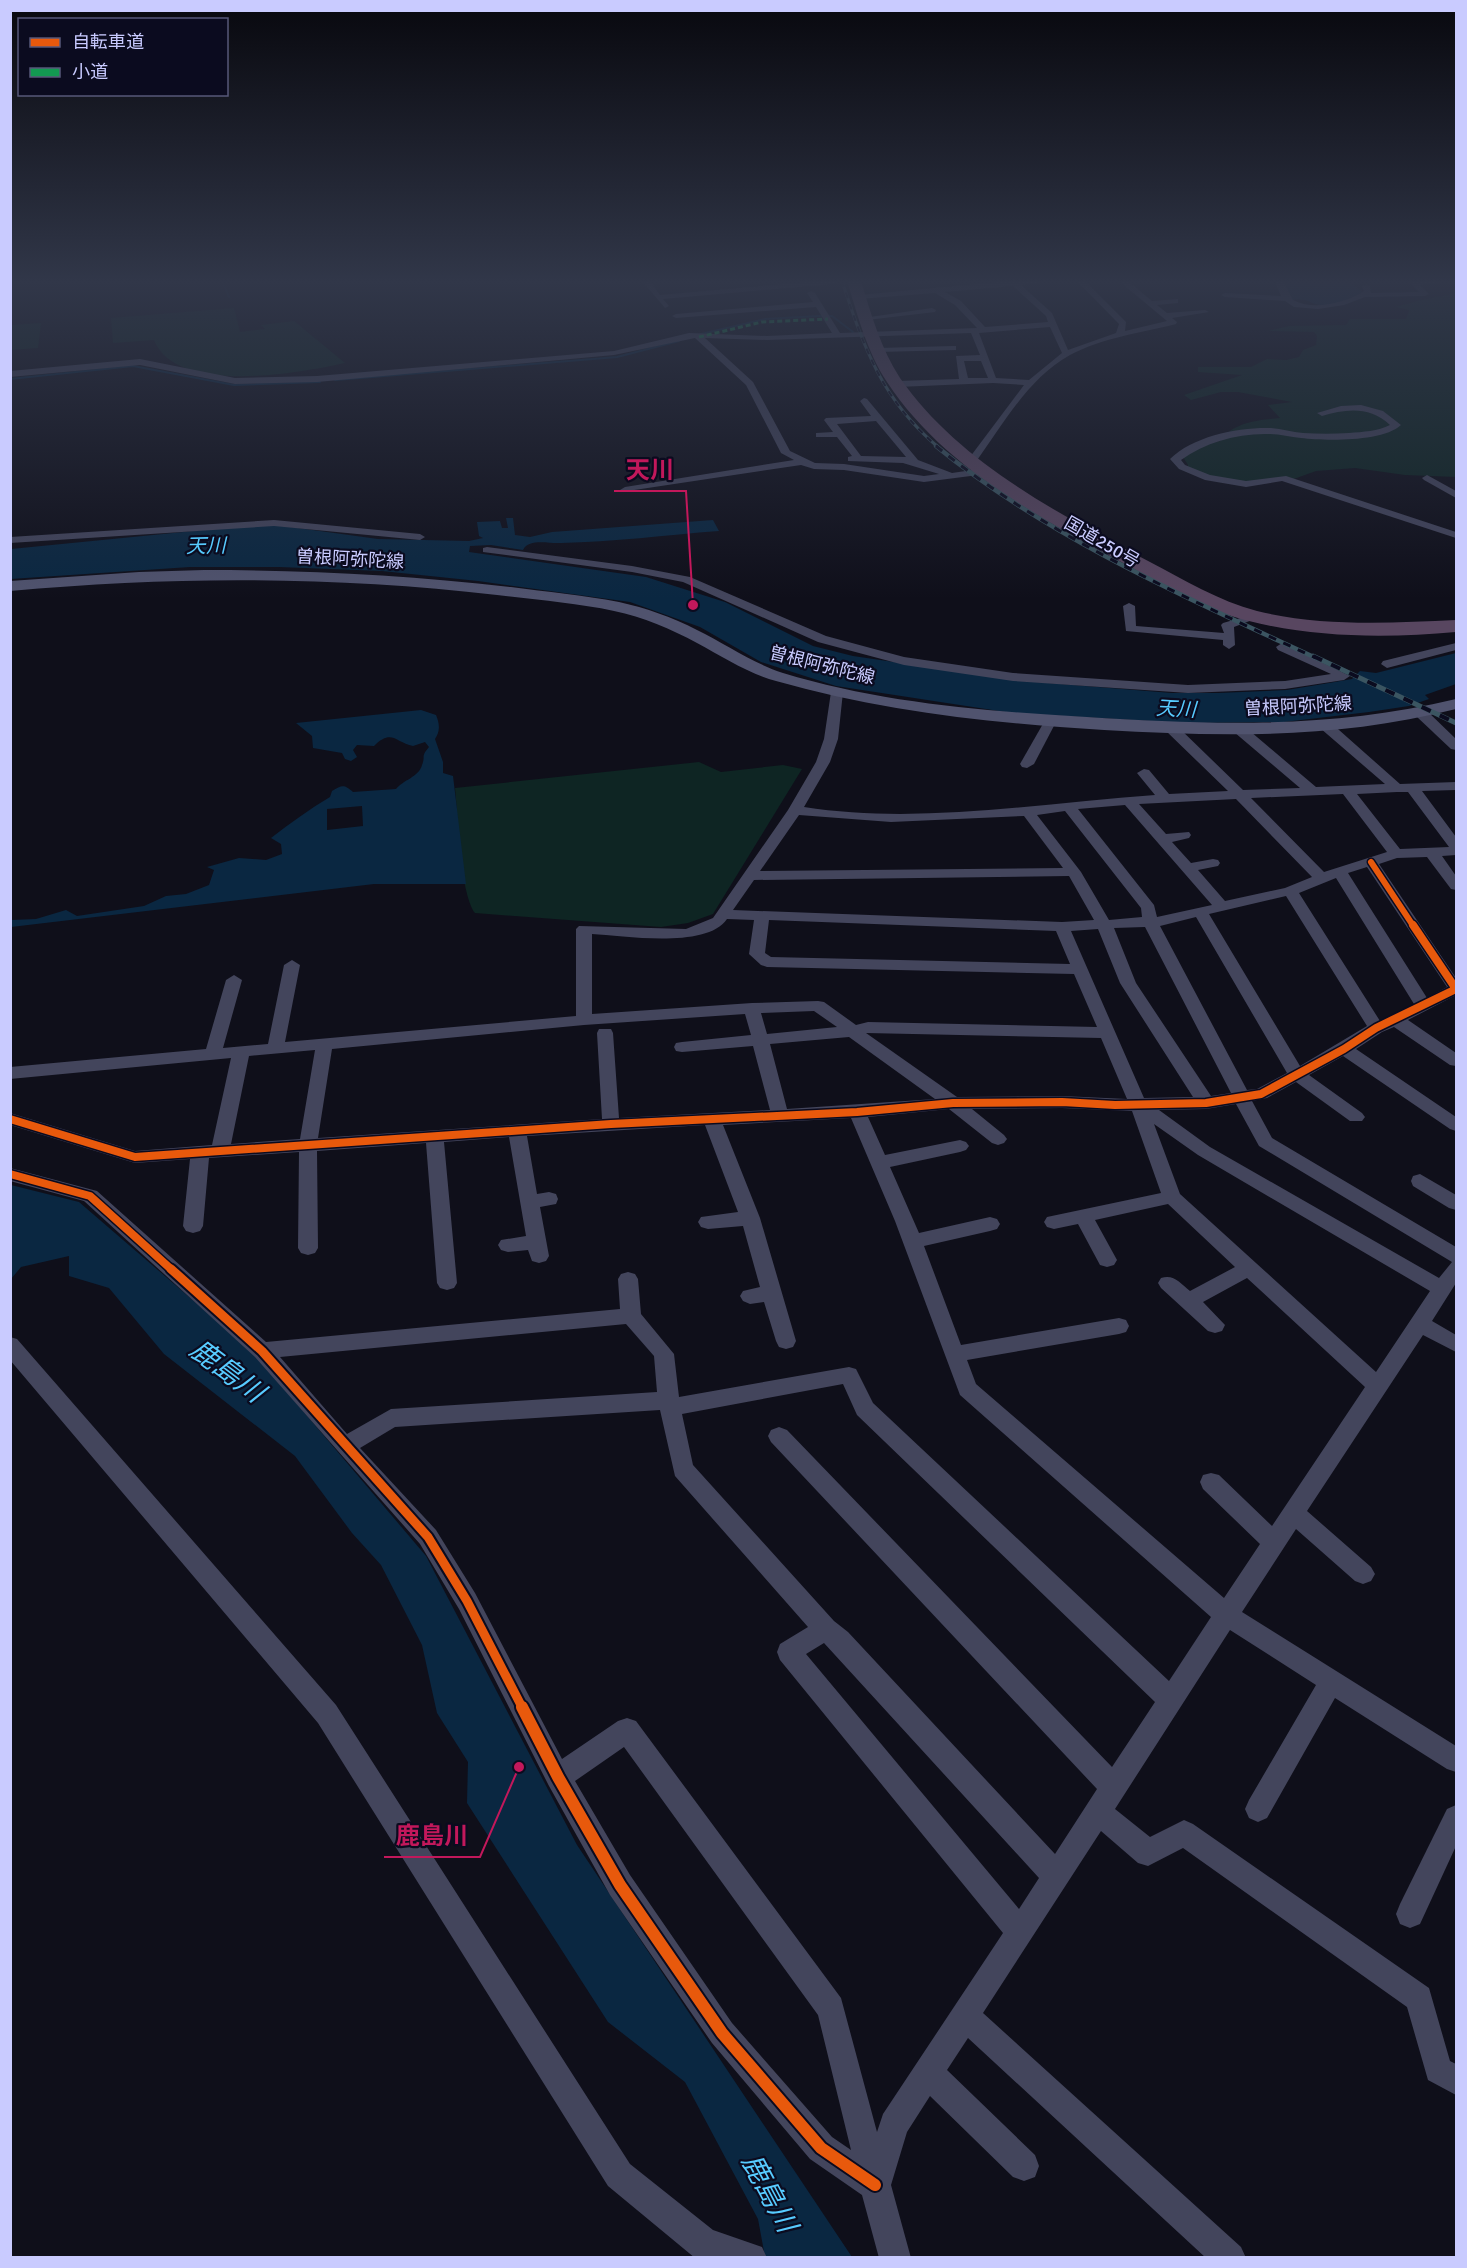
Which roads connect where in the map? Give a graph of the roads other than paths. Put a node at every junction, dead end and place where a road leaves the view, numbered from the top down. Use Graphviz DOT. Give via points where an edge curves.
graph roads {
  1 [pos="751,387"];
  2 [pos="969,387"];
  3 [pos="1029,387"];
  4 [pos="900,388"];
  5 [pos="864,401"];
  6 [pos="1322,413"];
  7 [pos="877,418"];
  8 [pos="841,434"];
  9 [pos="824,445"];
  10 [pos="859,459"];
  11 [pos="914,460"];
  12 [pos="802,462"];
  13 [pos="979,466"];
  14 [pos="951,476"];
  15 [pos="1427,478"];
  16 [pos="625,490"];
  17 [pos="1456,495"];
  18 [pos="1456,535"];
  19 [pos="420,537"];
  20 [pos="10,540"];
  21 [pos="487,550"];
  22 [pos="10,586"];
  23 [pos="1129,606"];
  24 [pos="1254,617"];
  25 [pos="1456,626"];
  26 [pos="1282,647"];
  27 [pos="1456,647"];
  28 [pos="1387,664"];
  29 [pos="837,692"];
  30 [pos="1456,704"];
  31 [pos="1420,713"];
  32 [pos="1050,722"];
  33 [pos="1325,725"];
  34 [pos="1171,728"];
  35 [pos="1239,729"];
  36 [pos="1456,746"];
  37 [pos="1027,764"];
  38 [pos="1144,773"];
  39 [pos="1397,788"];
  40 [pos="1412,788"];
  41 [pos="1454,789"];
  42 [pos="1347,790"];
  43 [pos="1312,791"];
  44 [pos="1241,796"];
  45 [pos="1207,797"];
  46 [pos="1165,798"];
  47 [pos="1130,802"];
  48 [pos="1069,807"];
  49 [pos="795,810"];
  50 [pos="1029,812"];
  51 [pos="1221,813"];
  52 [pos="1184,835"];
  53 [pos="1164,838"];
  54 [pos="1456,846"];
  55 [pos="1456,851"];
  56 [pos="1432,853"];
  57 [pos="1396,854"];
  58 [pos="1371,861"];
  59 [pos="1213,863"];
  60 [pos="1188,868"];
  61 [pos="1339,871"];
  62 [pos="1074,872"];
  63 [pos="751,876"];
  64 [pos="1322,879"];
  65 [pos="1456,886"];
  66 [pos="1290,891"];
  67 [pos="1221,906"];
  68 [pos="1200,912"];
  69 [pos="723,914"];
  70 [pos="762,915"];
  71 [pos="1150,921"];
  72 [pos="1104,924"];
  73 [pos="1062,927"];
  74 [pos="1456,963"];
  75 [pos="1080,969"];
  76 [pos="286,974"];
  77 [pos="1450,979"];
  78 [pos="234,980"];
  79 [pos="1424,1006"];
  80 [pos="752,1008"];
  81 [pos="584,1020"];
  82 [pos="1396,1020"];
  83 [pos="1376,1028"];
  84 [pos="854,1031"];
  85 [pos="605,1033"];
  86 [pos="1108,1033"];
  87 [pos="760,1041"];
  88 [pos="324,1044"];
  89 [pos="682,1047"];
  90 [pos="1344,1049"];
  91 [pos="275,1050"];
  92 [pos="241,1053"];
  93 [pos="213,1055"];
  94 [pos="1456,1061"];
  95 [pos="10,1073"];
  96 [pos="1297,1075"];
  97 [pos="1242,1097"];
  98 [pos="953,1103"];
  99 [pos="1206,1103"];
  100 [pos="1138,1104"];
  101 [pos="857,1112"];
  102 [pos="780,1116"];
  103 [pos="1356,1117"];
  104 [pos="10,1119"];
  105 [pos="712,1120"];
  106 [pos="611,1124"];
  107 [pos="1456,1125"];
  108 [pos="517,1131"];
  109 [pos="435,1137"];
  110 [pos="998,1140"];
  111 [pos="308,1146"];
  112 [pos="960,1146"];
  113 [pos="220,1152"];
  114 [pos="200,1153"];
  115 [pos="880,1163"];
  116 [pos="10,1174"];
  117 [pos="1420,1181"];
  118 [pos="1172,1197"];
  119 [pos="549,1198"];
  120 [pos="529,1202"];
  121 [pos="1456,1203"];
  122 [pos="1083,1216"];
  123 [pos="750,1218"];
  124 [pos="708,1222"];
  125 [pos="1054,1222"];
  126 [pos="990,1224"];
  127 [pos="193,1226"];
  128 [pos="913,1241"];
  129 [pos="508,1245"];
  130 [pos="308,1248"];
  131 [pos="1456,1256"];
  132 [pos="1107,1260"];
  133 [pos="1249,1268"];
  134 [pos="1456,1268"];
  135 [pos="628,1279"];
  136 [pos="447,1283"];
  137 [pos="1168,1283"];
  138 [pos="1442,1289"];
  139 [pos="772,1293"];
  140 [pos="750,1296"];
  141 [pos="1188,1301"];
  142 [pos="632,1316"];
  143 [pos="1420,1324"];
  144 [pos="1215,1325"];
  145 [pos="1119,1326"];
  146 [pos="786,1341"];
  147 [pos="1456,1344"];
  148 [pos="10,1345"];
  149 [pos="262,1351"];
  150 [pos="954,1354"];
  151 [pos="1379,1387"];
  152 [pos="669,1404"];
  153 [pos="778,1436"];
  154 [pos="345,1446"];
  155 [pos="1211,1482"];
  156 [pos="1294,1514"];
  157 [pos="1275,1543"];
  158 [pos="1363,1574"];
  159 [pos="1226,1615"];
  160 [pos="825,1629"];
  161 [pos="1331,1682"];
  162 [pos="1171,1700"];
  163 [pos="1456,1760"];
  164 [pos="558,1777"];
  165 [pos="1113,1788"];
  166 [pos="1258,1809"];
  167 [pos="1098,1812"];
  168 [pos="1456,1818"];
  169 [pos="1056,1876"];
  170 [pos="1410,1914"];
  171 [pos="1020,1932"];
  172 [pos="965,2016"];
  173 [pos="928,2073"];
  174 [pos="1456,2080"];
  175 [pos="1024,2166"];
  176 [pos="875,2185"];
  177 [pos="708,2250"];
  178 [pos="751,2258"];
  179 [pos="895,2258"];
  180 [pos="1230,2258"];
  1 -- 12 [label="street" via="786,453"];
  2 -- 4 [label="street"];
  3 -- 13 [label="street"];
  4 -- 13 [label="highway, 国道250号" via="924,418"];
  5 -- 7 [label="street"];
  6 -- 18 [label="street" via="1354,406 1379,412 1396,425 1374,433 1304,436 1249,432 1191,447 1175,459 1182,467 1208,478 1245,484 1283,478"];
  7 -- 8 [label="street" via="831,421"];
  7 -- 11 [label="street"];
  8 -- 9 [label="street" via="816,430"];
  8 -- 10 [label="street"];
  10 -- 11 [label="street"];
  10 -- 12 [label="street"];
  11 -- 14 [label="street"];
  12 -- 14 [label="street" via="924,479"];
  12 -- 16 [label="street"];
  13 -- 14 [label="street"];
  13 -- 24 [label="highway, 国道250号" via="1120,554 1176,584"];
  15 -- 17 [label="street"];
  19 -- 20 [label="street" via="291,523 248,523"];
  21 -- 26 [label="street" via="686,579 822,639 915,663 1046,680 1188,689 1285,686 1344,675"];
  22 -- 29 [label="main road, 曽根阿弥陀線" via="246,574 497,590 636,612 689,632 758,669"];
  23 -- 24 [label="street" via="1130,629 1230,641 1227,625"];
  24 -- 25 [label="highway, 国道250号" via="1334,627"];
  27 -- 28 [label="street"];
  29 -- 32 [label="main road, 曽根阿弥陀線" via="955,712"];
  29 -- 49 [label="street" via="831,739 823,762"];
  30 -- 31 [label="main road, 曽根阿弥陀線"];
  31 -- 33 [label="main road, 曽根阿弥陀線"];
  31 -- 36 [label="street"];
  32 -- 34 [label="main road, 曽根阿弥陀線"];
  32 -- 37 [label="street"];
  33 -- 35 [label="main road, 曽根阿弥陀線"];
  33 -- 39 [label="street"];
  34 -- 35 [label="main road, 曽根阿弥陀線"];
  34 -- 44 [label="street"];
  35 -- 43 [label="street"];
  38 -- 46 [label="street"];
  39 -- 40 [label="street"];
  39 -- 42 [label="street"];
  40 -- 41 [label="street"];
  40 -- 54 [label="street"];
  42 -- 43 [label="street"];
  42 -- 57 [label="street"];
  43 -- 44 [label="street"];
  44 -- 45 [label="street"];
  44 -- 64 [label="street"];
  45 -- 46 [label="street"];
  45 -- 51 [label="street"];
  46 -- 47 [label="street"];
  47 -- 48 [label="street"];
  47 -- 53 [label="street"];
  48 -- 50 [label="street"];
  48 -- 71 [label="street" via="1149,908"];
  49 -- 50 [label="street" via="891,818"];
  49 -- 63 [label="street"];
  50 -- 62 [label="street"];
  52 -- 53 [label="street"];
  53 -- 60 [label="street"];
  55 -- 56 [label="street"];
  56 -- 57 [label="street"];
  56 -- 65 [label="street"];
  57 -- 58 [label="street"];
  58 -- 61 [label="street"];
  58 -- 77 [label="street"];
  59 -- 60 [label="street"];
  60 -- 67 [label="street"];
  61 -- 64 [label="street"];
  61 -- 79 [label="street"];
  62 -- 63 [label="street"];
  62 -- 72 [label="street"];
  63 -- 69 [label="street"];
  64 -- 66 [label="street"];
  66 -- 67 [label="street"];
  66 -- 83 [label="street"];
  67 -- 68 [label="street"];
  68 -- 71 [label="street"];
  68 -- 96 [label="street"];
  69 -- 70 [label="street"];
  69 -- 81 [label="street" via="718,921 688,934 584,929"];
  70 -- 73 [label="street"];
  70 -- 75 [label="street" via="757,954 767,963"];
  71 -- 72 [label="street"];
  71 -- 97 [label="street"];
  72 -- 73 [label="street"];
  72 -- 99 [label="street" via="1128,982"];
  73 -- 75 [label="street"];
  74 -- 77 [label="street"];
  75 -- 86 [label="street"];
  76 -- 91 [label="street"];
  77 -- 79 [label="street" via="1456,989"];
  78 -- 93 [label="street"];
  79 -- 82 [label="street"];
  80 -- 81 [label="street"];
  80 -- 84 [label="street" via="818,1006"];
  80 -- 87 [label="street"];
  81 -- 88 [label="street"];
  82 -- 83 [label="street"];
  82 -- 94 [label="street"];
  83 -- 90 [label="street"];
  84 -- 86 [label="street" via="868,1027"];
  84 -- 87 [label="street"];
  84 -- 98 [label="street"];
  85 -- 106 [label="street"];
  86 -- 100 [label="street"];
  87 -- 89 [label="street"];
  87 -- 102 [label="street"];
  88 -- 91 [label="street"];
  88 -- 111 [label="street"];
  90 -- 96 [label="street"];
  90 -- 107 [label="street"];
  91 -- 92 [label="street"];
  92 -- 93 [label="street"];
  92 -- 113 [label="street"];
  93 -- 95 [label="street"];
  96 -- 97 [label="street" via="1261,1094"];
  96 -- 103 [label="street"];
  97 -- 99 [label="street"];
  97 -- 131 [label="street" via="1265,1142"];
  98 -- 100 [label="street"];
  98 -- 101 [label="street"];
  98 -- 110 [label="street"];
  99 -- 100 [label="street"];
  100 -- 118 [label="street"];
  100 -- 138 [label="street" via="1204,1151"];
  101 -- 102 [label="street"];
  101 -- 115 [label="street"];
  102 -- 105 [label="street"];
  104 -- 114 [label="street" via="135,1157"];
  105 -- 106 [label="street"];
  105 -- 123 [label="street"];
  106 -- 108 [label="street"];
  108 -- 109 [label="street"];
  108 -- 120 [label="street"];
  109 -- 111 [label="street"];
  109 -- 136 [label="street"];
  111 -- 113 [label="street"];
  111 -- 130 [label="street"];
  112 -- 115 [label="street"];
  113 -- 114 [label="street"];
  114 -- 127 [label="street"];
  115 -- 128 [label="street"];
  116 -- 149 [label="street" via="90,1196"];
  117 -- 121 [label="street"];
  118 -- 122 [label="street"];
  118 -- 133 [label="street"];
  119 -- 120 [label="street"];
  120 -- 129 [label="street" via="538,1249"];
  122 -- 125 [label="street"];
  122 -- 132 [label="street"];
  123 -- 124 [label="street"];
  123 -- 139 [label="street"];
  126 -- 128 [label="street"];
  128 -- 150 [label="street"];
  133 -- 141 [label="street"];
  133 -- 151 [label="street"];
  134 -- 138 [label="street"];
  135 -- 142 [label="street"];
  137 -- 141 [label="street"];
  138 -- 143 [label="street"];
  139 -- 140 [label="street"];
  139 -- 146 [label="street"];
  141 -- 144 [label="street"];
  142 -- 149 [label="street"];
  142 -- 152 [label="street" via="664,1354"];
  143 -- 147 [label="street"];
  143 -- 151 [label="street"];
  145 -- 150 [label="street"];
  148 -- 177 [label="street" via="327,1714 619,2175"];
  149 -- 154 [label="street"];
  150 -- 159 [label="street" via="967,1389"];
  151 -- 156 [label="street"];
  152 -- 154 [label="street" via="658,1401 391,1418"];
  152 -- 160 [label="street" via="683,1468"];
  152 -- 162 [label="street" via="678,1406 849,1375 865,1409 1030,1554"];
  153 -- 165 [label="street"];
  154 -- 164 [label="street" via="428,1537 467,1600"];
  155 -- 157 [label="street"];
  156 -- 157 [label="street"];
  156 -- 158 [label="street"];
  157 -- 159 [label="street"];
  159 -- 161 [label="street"];
  159 -- 162 [label="street"];
  160 -- 169 [label="street"];
  160 -- 171 [label="street" via="789,1652"];
  161 -- 163 [label="street"];
  161 -- 166 [label="street"];
  162 -- 165 [label="street"];
  164 -- 176 [label="street" via="620,1885 722,2033 821,2148"];
  164 -- 176 [label="street" via="627,1730 831,2008"];
  165 -- 167 [label="street"];
  167 -- 169 [label="street"];
  167 -- 174 [label="street" via="1148,1853 1184,1833 1419,1998 1438,2070"];
  168 -- 170 [label="street"];
  169 -- 171 [label="street"];
  171 -- 172 [label="street"];
  172 -- 173 [label="street"];
  172 -- 180 [label="street"];
  173 -- 175 [label="street"];
  173 -- 176 [label="street" via="894,2126"];
  176 -- 179 [label="street"];
  177 -- 178 [label="street"];
}
